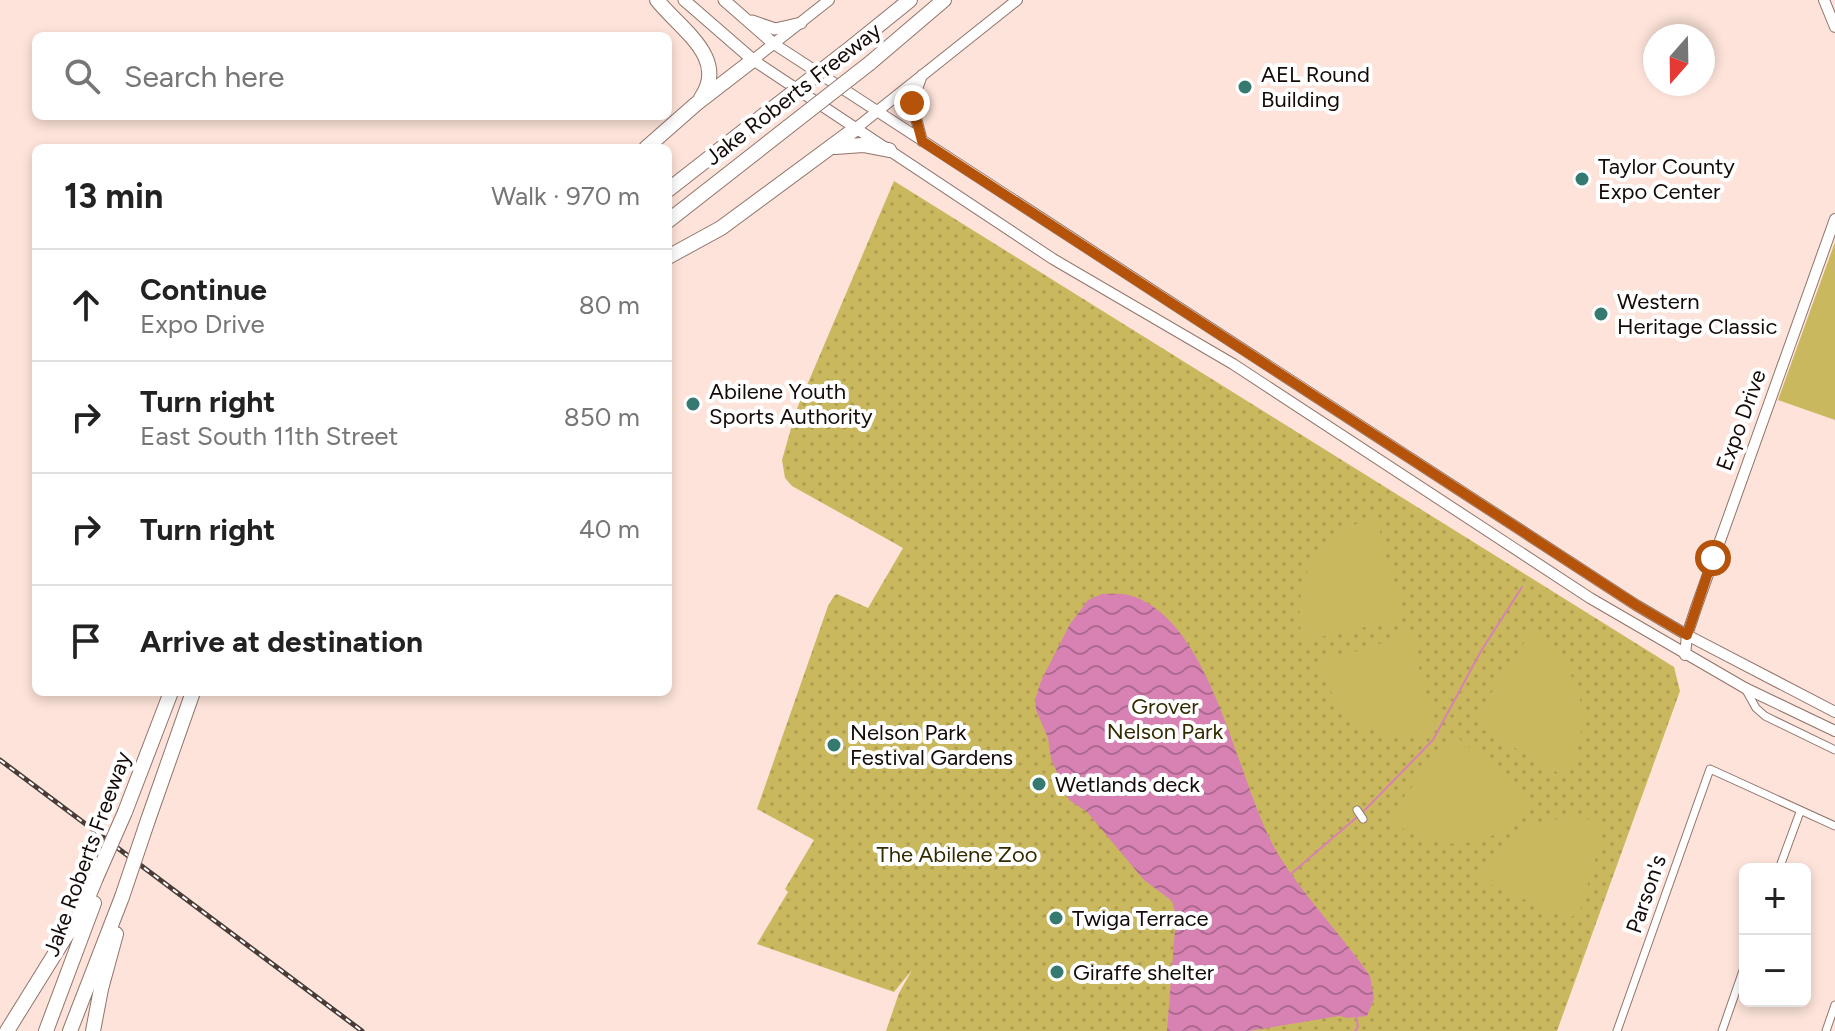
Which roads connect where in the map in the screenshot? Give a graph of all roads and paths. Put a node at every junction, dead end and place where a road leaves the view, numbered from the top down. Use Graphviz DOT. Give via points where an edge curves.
graph roads {
  1 [pos="657,0"];
  2 [pos="684,0"];
  3 [pos="724,0"];
  4 [pos="829,0"];
  5 [pos="910,0"];
  6 [pos="944,0"];
  7 [pos="1017,0"];
  8 [pos="1824,0"];
  9 [pos="740,16"];
  10 [pos="801,23"];
  11 [pos="1835,27"];
  12 [pos="774,44"];
  13 [pos="753,60"];
  14 [pos="922,75"];
  15 [pos="696,104"];
  16 [pos="876,112"];
  17 [pos="855,129"];
  18 [pos="922,141"];
  19 [pos="651,144"];
  20 [pos="830,148"];
  21 [pos="889,150"];
  22 [pos="672,187"];
  23 [pos="672,218"];
  24 [pos="1835,219"];
  25 [pos="672,255"];
  26 [pos="1687,635"];
  27 [pos="1685,655"];
  28 [pos="1745,688"];
  29 [pos="169,696"];
  30 [pos="192,696"];
  31 [pos="1835,712"];
  32 [pos="1835,731"];
  33 [pos="1835,750"];
  34 [pos="1357,810"];
  35 [pos="1800,812"];
  36 [pos="1363,819"];
  37 [pos="1835,826"];
  38 [pos="1781,863"];
  39 [pos="99,879"];
  40 [pos="122,897"];
  41 [pos="1739,982"];
  42 [pos="1835,1005"];
  43 [pos="7,1031"];
  44 [pos="46,1031"];
  45 [pos="70,1031"];
  46 [pos="93,1031"];
  47 [pos="1617,1031"];
  48 [pos="1722,1031"];
  49 [pos="1826,1031"];
  1 -- 15 [label="highway" via="708,59 709,87"];
  2 -- 13 [label="main road"];
  3 -- 9 [label="main road"];
  4 -- 10 [label="main road"];
  5 -- 22 [label="highway, Jake Roberts Freeway, bridge"];
  6 -- 23 [label="highway, Jake Roberts Freeway, bridge"];
  7 -- 14 [label="main road"];
  8 -- 11 [label="main road"];
  9 -- 10 [label="main road" via="775,29"];
  9 -- 12 [label="main road"];
  10 -- 12 [label="main road"];
  12 -- 13 [label="main road"];
  12 -- 16 [label="main road"];
  13 -- 15 [label="highway"];
  13 -- 17 [label="main road"];
  14 -- 16 [label="main road"];
  14 -- 18 [label="main road" via="912,103"];
  15 -- 19 [label="highway"];
  16 -- 17 [label="main road"];
  16 -- 18 [label="main road"];
  17 -- 20 [label="highway"];
  17 -- 21 [label="main road"];
  18 -- 26 [label="main road"];
  20 -- 21 [label="highway" via="863,145"];
  20 -- 25 [label="highway" via="721,228"];
  21 -- 27 [label="main road" via="1053,259 1233,364"];
  24 -- 26 [label="main road, Expo Drive"];
  26 -- 27 [label="main road, Expo Drive"];
  26 -- 31 [label="main road"];
  27 -- 28 [label="main road"];
  28 -- 32 [label="main road"];
  28 -- 33 [label="street" via="1765,716"];
  29 -- 39 [label="highway, Jake Roberts Freeway, bridge"];
  30 -- 40 [label="highway, Jake Roberts Freeway, bridge"];
  34 -- 36 [label="street"];
  35 -- 37 [label="street"];
  35 -- 38 [label="street"];
  35 -- 47 [label="street, Parson's" via="1710,769"];
  39 -- 43 [label="highway"];
  39 -- 44 [label="highway, Jake Roberts Freeway"];
  40 -- 45 [label="highway, Jake Roberts Freeway"];
  40 -- 46 [label="highway"];
  41 -- 48 [label="street"];
  42 -- 49 [label="street"];
}
